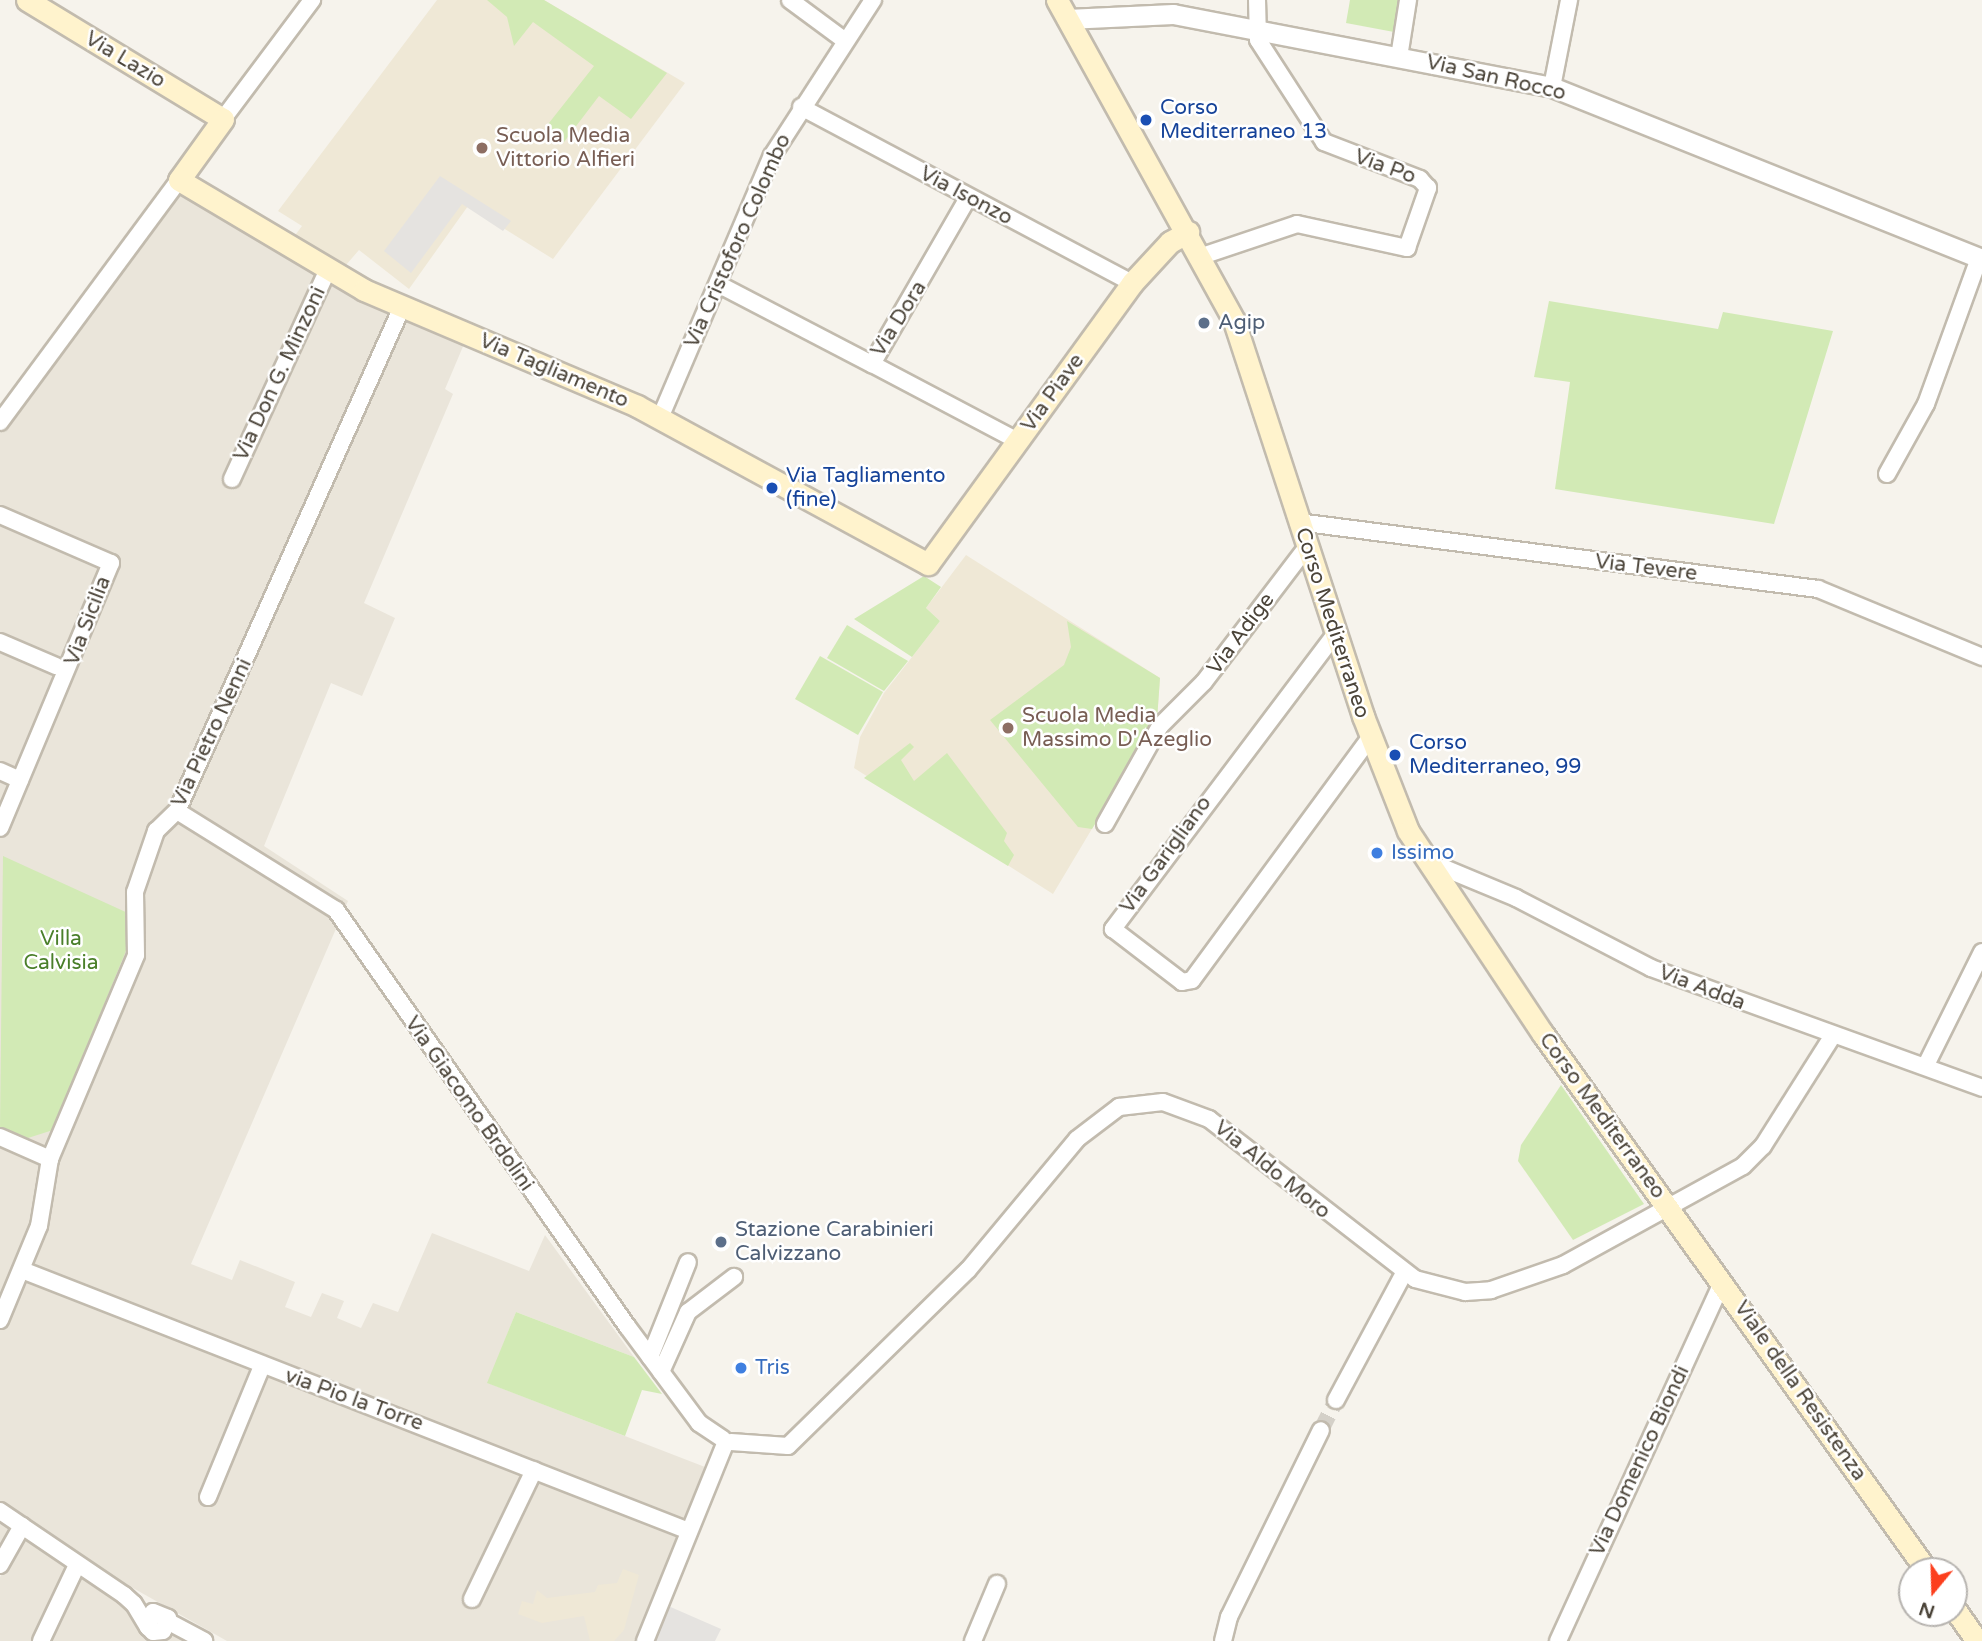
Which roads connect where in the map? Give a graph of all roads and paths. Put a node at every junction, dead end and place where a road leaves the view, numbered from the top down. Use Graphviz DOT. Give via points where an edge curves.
graph roads {
  1 [pos="27,0"];
  2 [pos="312,0"];
  3 [pos="790,0"];
  4 [pos="873,0"];
  5 [pos="1057,0"];
  6 [pos="1257,0"];
  7 [pos="1408,0"];
  8 [pos="1569,0"];
  9 [pos="1067,19"];
  10 [pos="1253,27"];
  11 [pos="844,40"];
  12 [pos="1399,57"];
  13 [pos="1552,87"];
  14 [pos="801,107"];
  15 [pos="223,119"];
  16 [pos="179,180"];
  17 [pos="968,198"];
  18 [pos="1188,232"];
  19 [pos="1202,256"];
  20 [pos="1981,259"];
  21 [pos="328,269"];
  22 [pos="1132,283"];
  23 [pos="719,284"];
  24 [pos="401,307"];
  25 [pos="873,364"];
  26 [pos="660,418"];
  27 [pos="0,422"];
  28 [pos="1018,441"];
  29 [pos="1887,474"];
  30 [pos="232,479"];
  31 [pos="0,514"];
  32 [pos="1298,523"];
  33 [pos="1307,547"];
  34 [pos="928,564"];
  35 [pos="1336,633"];
  36 [pos="0,642"];
  37 [pos="1982,657"];
  38 [pos="61,671"];
  39 [pos="1370,738"];
  40 [pos="0,771"];
  41 [pos="20,780"];
  42 [pos="177,811"];
  43 [pos="1105,824"];
  44 [pos="0,828"];
  45 [pos="1432,869"];
  46 [pos="1982,952"];
  47 [pos="1832,1037"];
  48 [pos="1926,1065"];
  49 [pos="1982,1088"];
  50 [pos="0,1137"];
  51 [pos="50,1159"];
  52 [pos="1671,1211"];
  53 [pos="688,1262"];
  54 [pos="22,1270"];
  55 [pos="1404,1273"];
  56 [pos="734,1276"];
  57 [pos="1722,1282"];
  58 [pos="0,1320"];
  59 [pos="650,1357"];
  60 [pos="262,1366"];
  61 [pos="661,1372"];
  62 [pos="1336,1400"];
  63 [pos="1321,1430"];
  64 [pos="726,1442"];
  65 [pos="534,1469"];
  66 [pos="208,1497"];
  67 [pos="0,1511"];
  68 [pos="22,1526"];
  69 [pos="686,1530"];
  70 [pos="1917,1557"];
  71 [pos="0,1564"];
  72 [pos="77,1565"];
  73 [pos="998,1584"];
  74 [pos="472,1600"];
  75 [pos="160,1630"];
  76 [pos="41,1641"];
  77 [pos="204,1641"];
  78 [pos="645,1641"];
  79 [pos="973,1641"];
  80 [pos="1223,1641"];
  81 [pos="1558,1641"];
  1 -- 15 [label="main road, Via Lazio"];
  2 -- 15 [label="street"];
  3 -- 11 [label="street"];
  4 -- 11 [label="street, Via Cristoforo Colombo"];
  5 -- 9 [label="main road, Corso Mediterraneo"];
  6 -- 10 [label="street"];
  7 -- 12 [label="street"];
  8 -- 13 [label="street"];
  9 -- 10 [label="street, Via San Rocco" via="1173,14"];
  9 -- 18 [label="main road, Corso Mediterraneo"];
  10 -- 12 [label="street, Via San Rocco"];
  10 -- 19 [label="street, Via Po" via="1275,74 1324,142 1420,179 1428,188 1407,248 1297,224"];
  11 -- 14 [label="street, Via Cristoforo Colombo"];
  12 -- 13 [label="street, Via San Rocco"];
  13 -- 20 [label="street, Via San Rocco"];
  14 -- 17 [label="street, Via Isonzo"];
  14 -- 23 [label="street, Via Cristoforo Colombo" via="772,156"];
  15 -- 16 [label="main road"];
  16 -- 21 [label="main road, Via Tagliamento"];
  16 -- 27 [label="street"];
  17 -- 22 [label="street, Via Isonzo"];
  17 -- 25 [label="street, Via Dora"];
  18 -- 19 [label="main road, Corso Mediterraneo"];
  18 -- 22 [label="main road, Via Piave" via="1170,242"];
  19 -- 32 [label="main road, Corso Mediterraneo" via="1234,321"];
  20 -- 29 [label="street" via="1926,404"];
  21 -- 24 [label="main road, Via Tagliamento"];
  21 -- 30 [label="street, Via Don G. Minzoni"];
  22 -- 28 [label="main road, Via Piave"];
  23 -- 25 [label="street, Via Dora"];
  23 -- 26 [label="street, Via Cristoforo Colombo"];
  24 -- 26 [label="main road, Via Tagliamento"];
  24 -- 42 [label="street, Via Pietro Nenni"];
  25 -- 28 [label="street"];
  26 -- 34 [label="main road, Via Tagliamento"];
  28 -- 34 [label="main road, Via Piave"];
  31 -- 38 [label="street, Via Sicilia" via="111,563"];
  32 -- 33 [label="main road, Corso Mediterraneo"];
  32 -- 37 [label="street, Via Tevere" via="1818,589"];
  33 -- 35 [label="main road, Corso Mediterraneo"];
  33 -- 43 [label="street, Via Adige" via="1205,682 1160,726"];
  35 -- 39 [label="main road, Corso Mediterraneo"];
  35 -- 39 [label="street, Via Garigliano" via="1113,929 1182,982 1192,980"];
  36 -- 38 [label="street"];
  38 -- 41 [label="street"];
  39 -- 45 [label="main road, Corso Mediterraneo" via="1408,831"];
  40 -- 41 [label="street"];
  41 -- 44 [label="street"];
  42 -- 51 [label="street, Via Pietro Nenni" via="156,831 137,880 136,955"];
  42 -- 59 [label="street, Via Giacomo Brdolini" via="336,910"];
  45 -- 47 [label="street, Via Adda" via="1496,889 1651,968"];
  45 -- 52 [label="main road, Corso Mediterraneo"];
  46 -- 48 [label="street"];
  47 -- 48 [label="street, Via Adda"];
  47 -- 52 [label="street, Via Aldo Moro" via="1763,1146 1743,1166"];
  48 -- 49 [label="street, Via Adda"];
  50 -- 51 [label="street"];
  51 -- 54 [label="street, Via Pietro Nenni" via="50,1188"];
  52 -- 55 [label="street, Via Aldo Moro" via="1508,1287 1465,1292"];
  52 -- 57 [label="main road, Viale della Resistenza"];
  53 -- 59 [label="street"];
  54 -- 58 [label="street, Via Pietro Nenni"];
  54 -- 60 [label="street, via Pio la Torre"];
  55 -- 62 [label="street"];
  55 -- 64 [label="street, Via Aldo Moro" via="1209,1119 1163,1102 1118,1107 1077,1139 968,1270 788,1446"];
  56 -- 61 [label="street" via="688,1312"];
  57 -- 70 [label="main road, Viale della Resistenza"];
  57 -- 81 [label="street, Via Domenico Biondi"];
  59 -- 61 [label="street, Via Giacomo Brdolini"];
  60 -- 65 [label="street, via Pio la Torre"];
  60 -- 66 [label="street"];
  61 -- 64 [label="street, Via Giacomo Brdolini" via="699,1423"];
  63 -- 80 [label="street" via="1229,1617"];
  64 -- 69 [label="street"];
  65 -- 69 [label="street, via Pio la Torre"];
  65 -- 74 [label="street"];
  67 -- 68 [label="street"];
  68 -- 71 [label="street"];
  68 -- 72 [label="street"];
  69 -- 78 [label="street"];
  72 -- 75 [label="street" via="134,1604"];
  72 -- 76 [label="street"];
  73 -- 79 [label="street"];
  75 -- 77 [label="street"];
}
